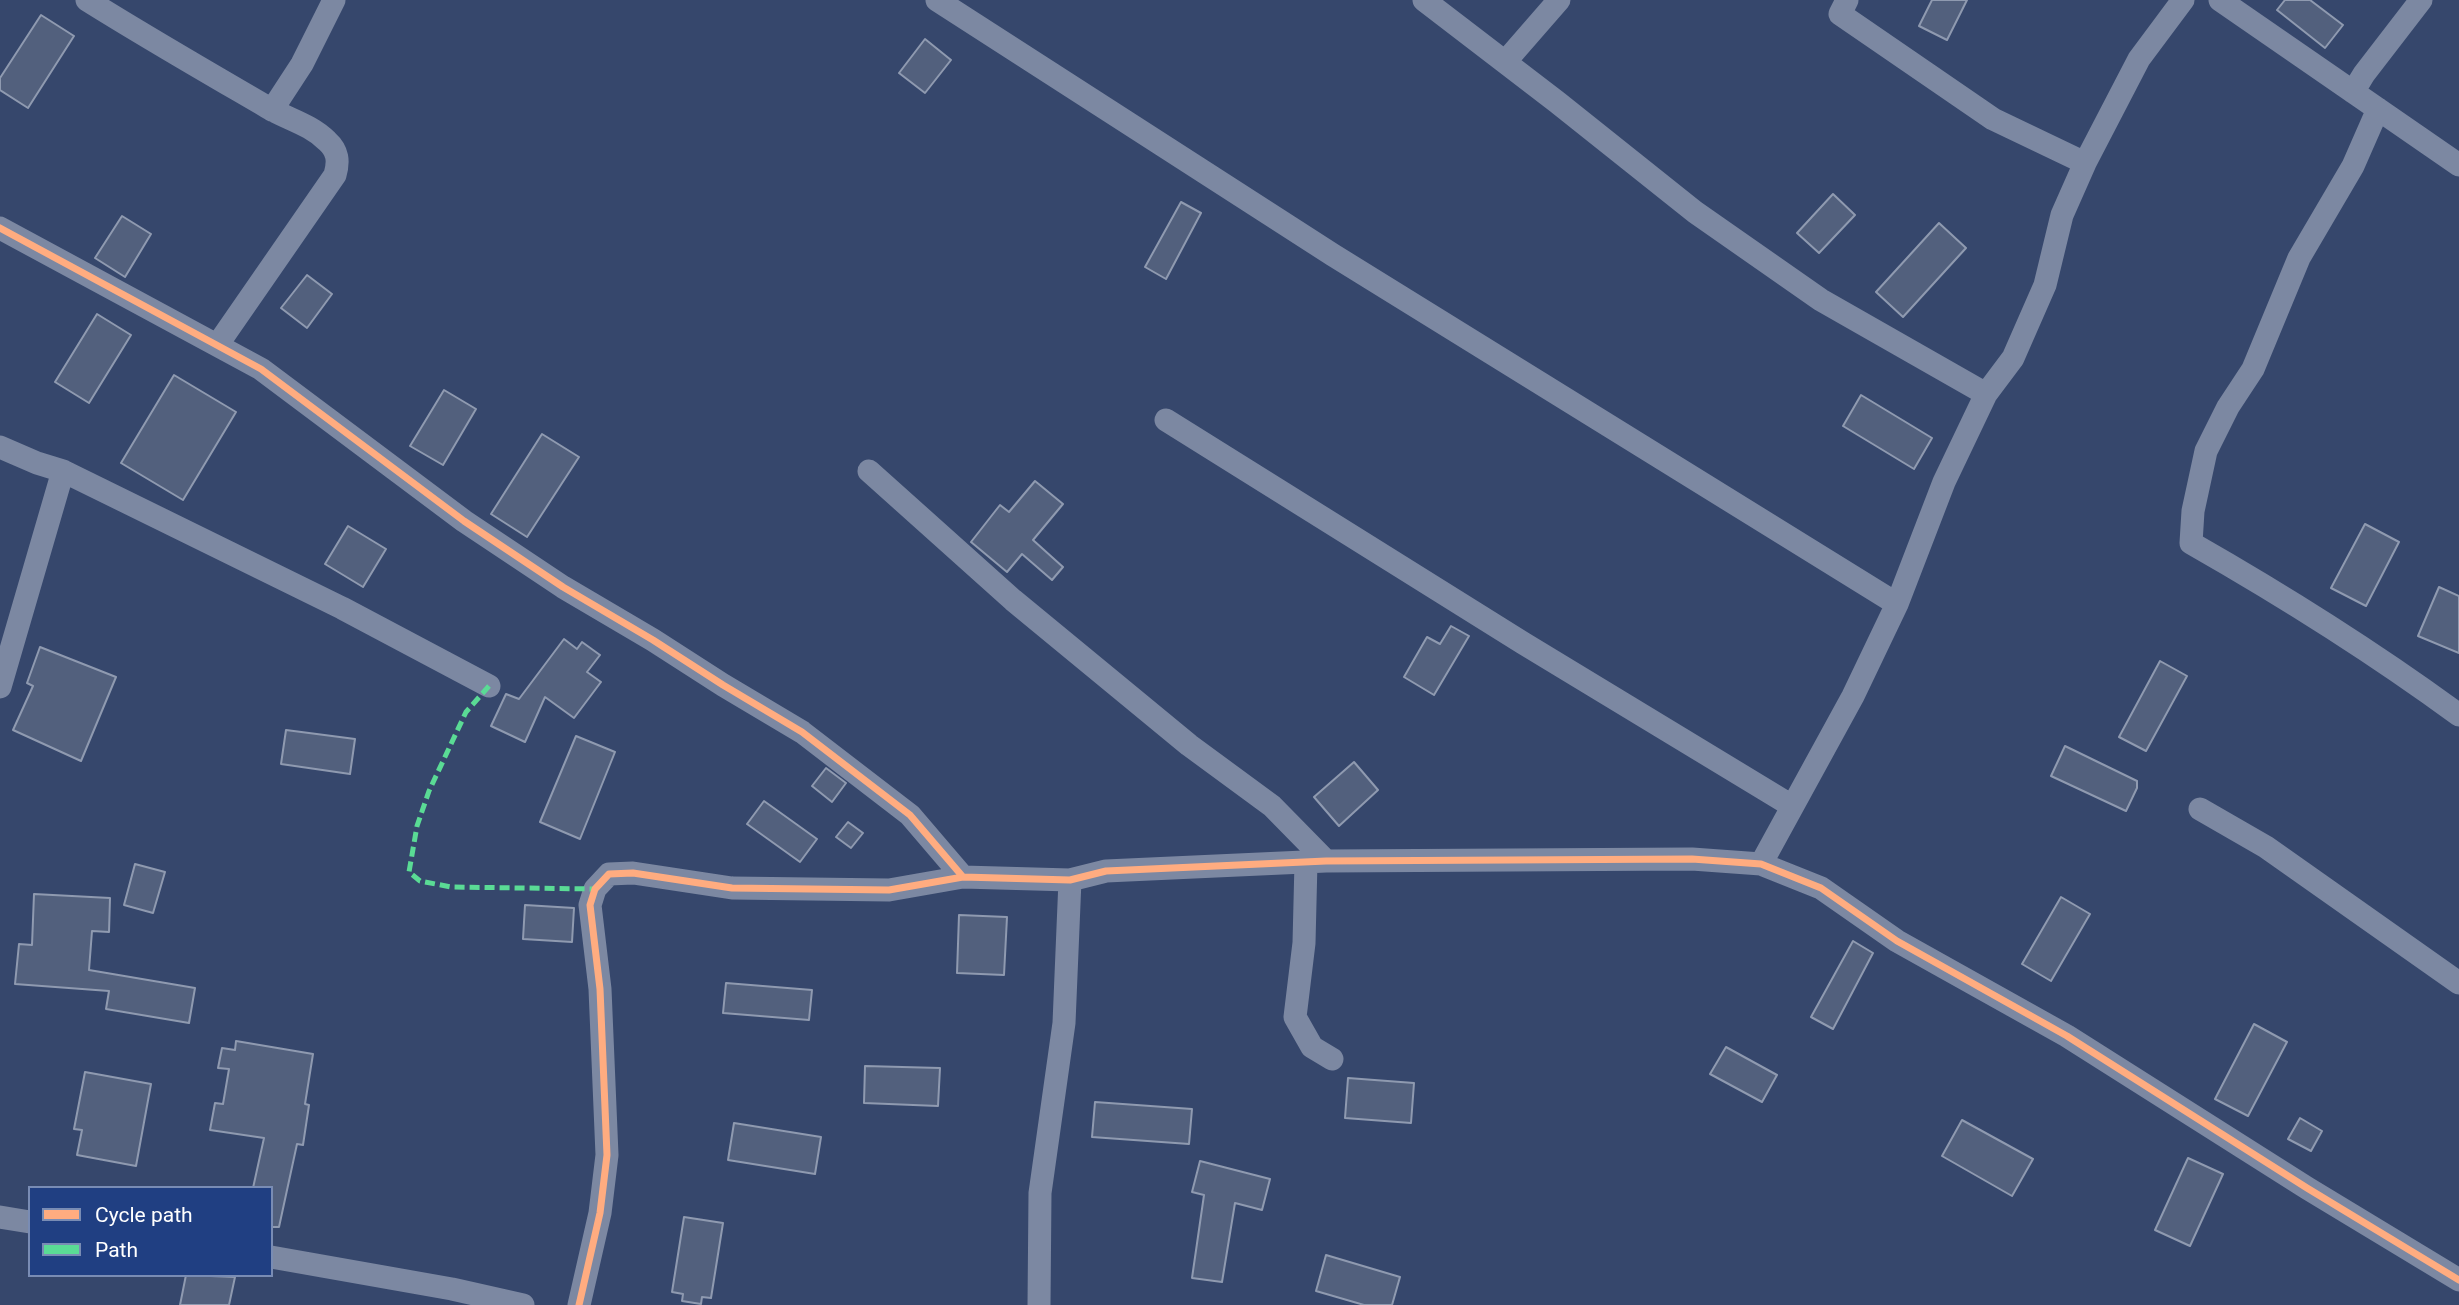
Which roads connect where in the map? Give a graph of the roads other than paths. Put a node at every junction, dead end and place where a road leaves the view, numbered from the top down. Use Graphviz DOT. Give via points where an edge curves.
graph roads {
  1 [pos="87,0"];
  2 [pos="334,0"];
  3 [pos="937,0"];
  4 [pos="1424,0"];
  5 [pos="1559,0"];
  6 [pos="1847,0"];
  7 [pos="2183,0"];
  8 [pos="2220,0"];
  9 [pos="2421,0"];
  10 [pos="1505,62"];
  11 [pos="2353,92"];
  12 [pos="2378,109"];
  13 [pos="272,110"];
  14 [pos="2085,163"];
  15 [pos="2459,165"];
  16 [pos="0,228"];
  17 [pos="218,344"];
  18 [pos="1986,394"];
  19 [pos="1166,420"];
  20 [pos="0,447"];
  21 [pos="64,471"];
  22 [pos="869,471"];
  23 [pos="1897,604"];
  24 [pos="489,686"];
  25 [pos="0,687"];
  26 [pos="2459,715"];
  27 [pos="1792,806"];
  28 [pos="2200,810"];
  29 [pos="1316,861"];
  30 [pos="1761,864"];
  31 [pos="963,877"];
  32 [pos="1070,880"];
  33 [pos="2459,984"];
  34 [pos="1332,1059"];
  35 [pos="0,1217"];
  36 [pos="28,1222"];
  37 [pos="273,1257"];
  38 [pos="2459,1280"];
  39 [pos="523,1305"];
  40 [pos="579,1305"];
  41 [pos="1040,1305"];
  1 -- 13 [label="street"];
  2 -- 13 [label="street" via="302,64"];
  3 -- 23 [label="street" via="1332,255"];
  4 -- 10 [label="street"];
  5 -- 10 [label="street"];
  6 -- 14 [label="street" via="1840,15 1993,120"];
  7 -- 14 [label="street" via="2139,59"];
  8 -- 11 [label="street"];
  9 -- 11 [label="street"];
  10 -- 18 [label="street" via="1695,212 1821,300"];
  11 -- 12 [label="street"];
  12 -- 15 [label="street"];
  12 -- 26 [label="street" via="2353,166 2299,258 2253,369 2206,451 2191,543 2333,626"];
  13 -- 17 [label="street" via="315,130 330,143 338,163 335,175"];
  14 -- 18 [label="street" via="2062,215 2045,285 2012,358"];
  16 -- 17 [label="street"];
  17 -- 31 [label="street" via="261,369 464,521 563,587 802,732 910,815"];
  18 -- 23 [label="street" via="1944,481"];
  19 -- 27 [label="street"];
  20 -- 21 [label="street"];
  21 -- 24 [label="street"];
  21 -- 25 [label="street"];
  22 -- 29 [label="street" via="1013,600 1189,745 1272,806"];
  23 -- 27 [label="street"];
  27 -- 30 [label="street"];
  28 -- 33 [label="street" via="2266,847"];
  29 -- 30 [label="street" via="1692,859"];
  29 -- 32 [label="street" via="1106,871"];
  29 -- 34 [label="street" via="1295,1017 1312,1047"];
  30 -- 38 [label="street" via="1821,887 1897,940 2067,1036"];
  31 -- 32 [label="street"];
  31 -- 40 [label="street" via="889,890 732,888 633,873 609,874 600,881 590,905 600,989 607,1155 600,1213"];
  32 -- 41 [label="street" via="1064,1023 1040,1193"];
  35 -- 36 [label="street"];
  37 -- 39 [label="street"];
}
